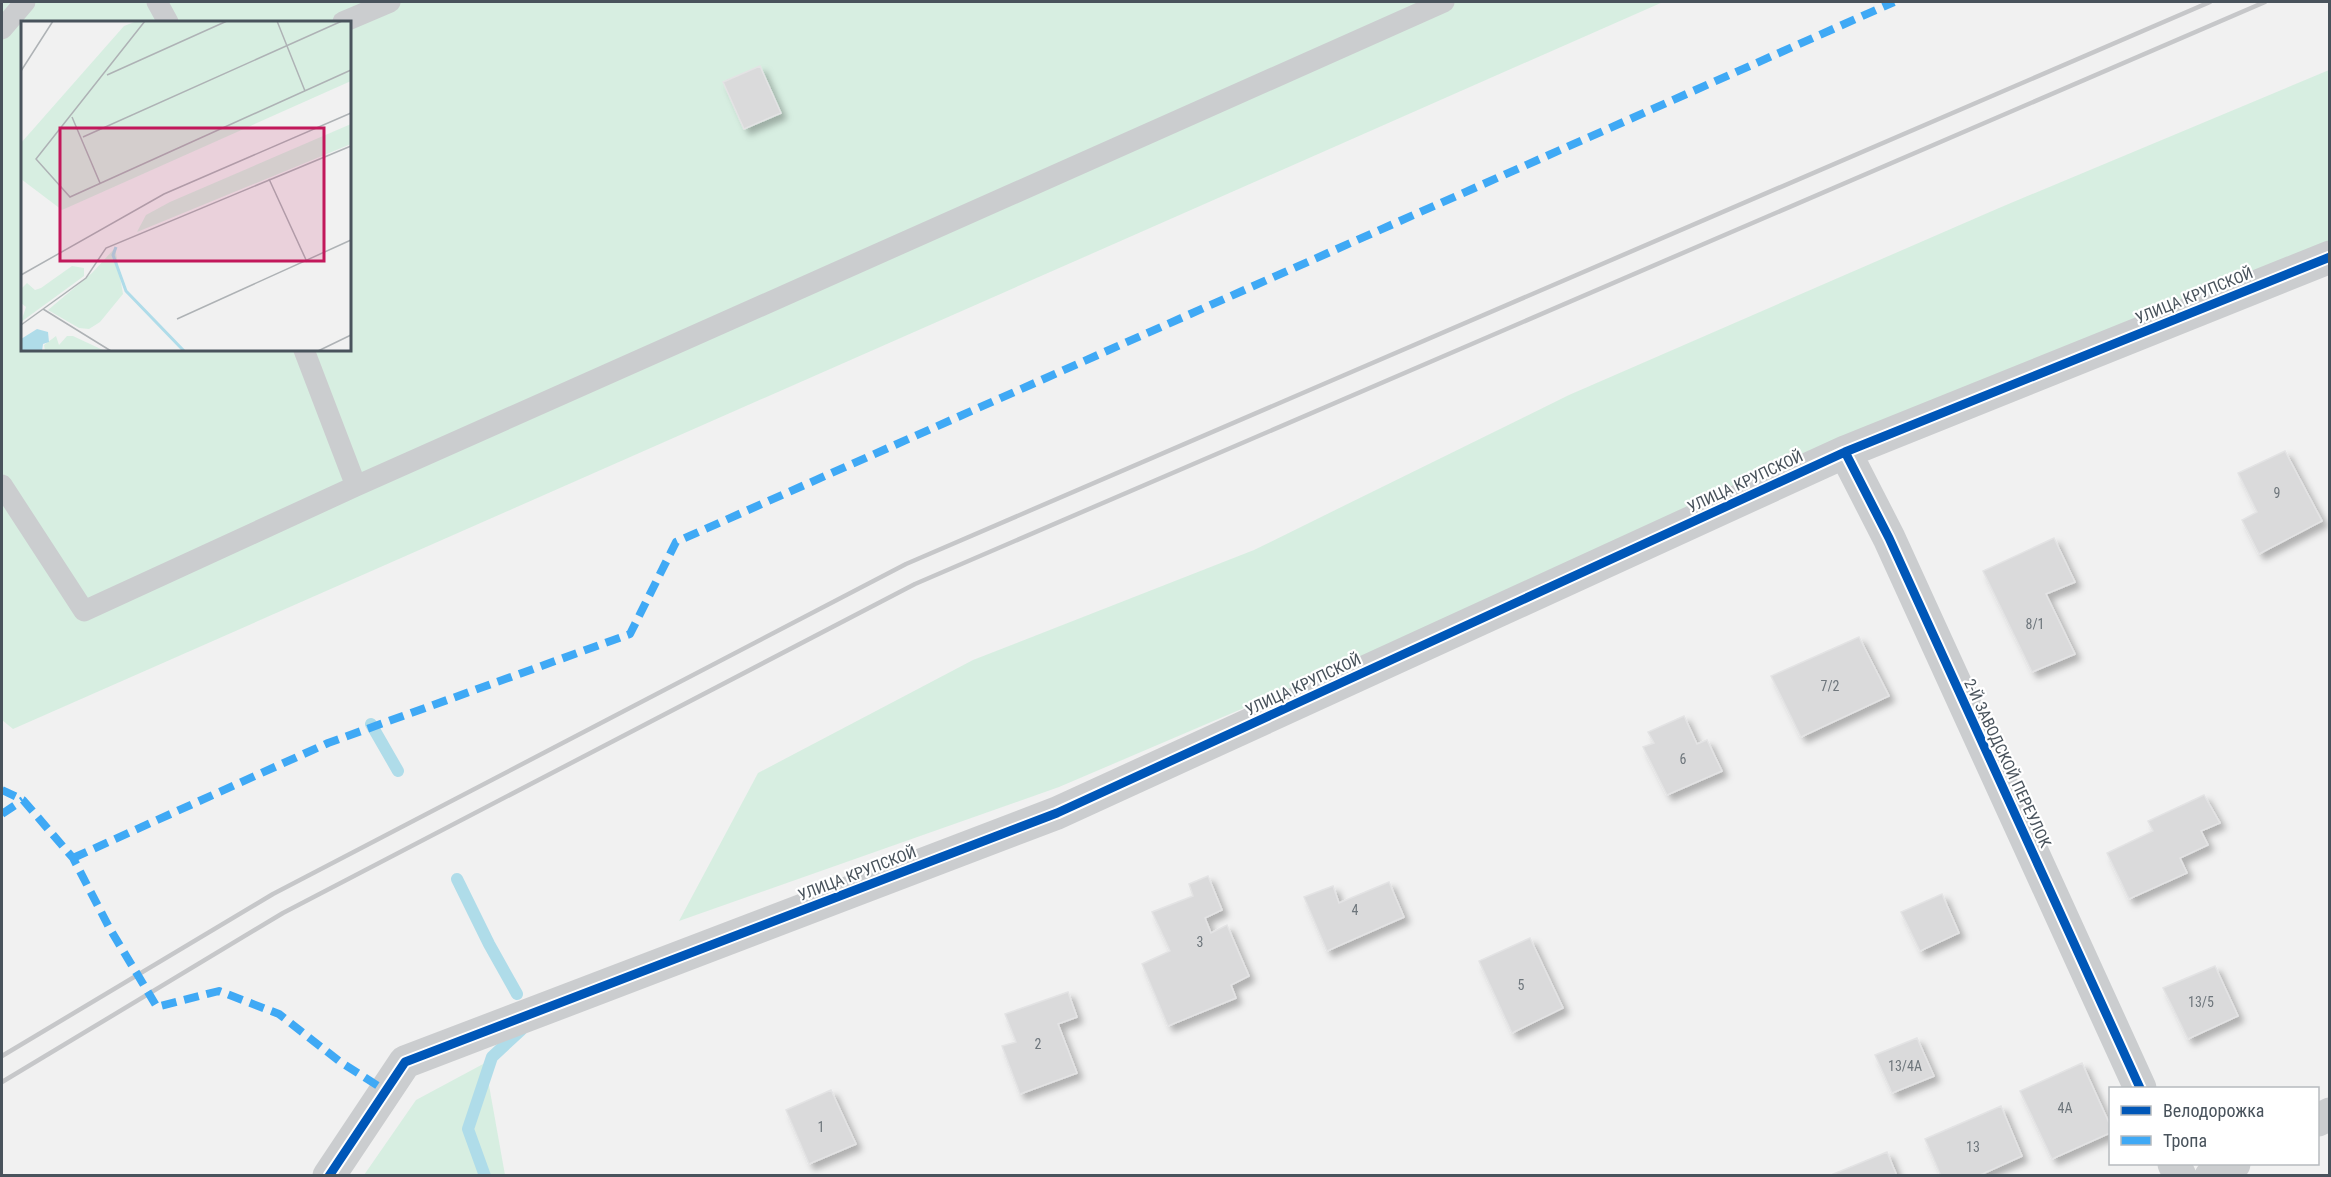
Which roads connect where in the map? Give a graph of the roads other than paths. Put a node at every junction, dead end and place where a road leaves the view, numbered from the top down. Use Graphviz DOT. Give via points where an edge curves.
graph roads {
  1 [pos="25,2"];
  2 [pos="157,2"];
  3 [pos="390,2"];
  4 [pos="1444,2"];
  5 [pos="167,21"];
  6 [pos="345,21"];
  7 [pos="2,29"];
  8 [pos="2330,256"];
  9 [pos="304,351"];
  10 [pos="1845,452"];
  11 [pos="2,485"];
  12 [pos="356,486"];
  13 [pos="2139,1087"];
  14 [pos="2232,1165"];
  15 [pos="329,1176"];
  16 [pos="2211,1176"];
  1 -- 7 [label="lane"];
  2 -- 5 [label="lane"];
  3 -- 6 [label="lane"];
  4 -- 12 [label="lane"];
  8 -- 10 [label="street, УЛИЦА КРУПСКОЙ"];
  9 -- 12 [label="lane"];
  10 -- 13 [label="street, 2-Й ЗАВОДСКОЙ ПЕРЕУЛОК" via="1889,538"];
  10 -- 15 [label="street, УЛИЦА КРУПСКОЙ" via="1057,813 405,1062"];
  11 -- 12 [label="lane" via="84,611"];
  14 -- 16 [label="street"];
}
